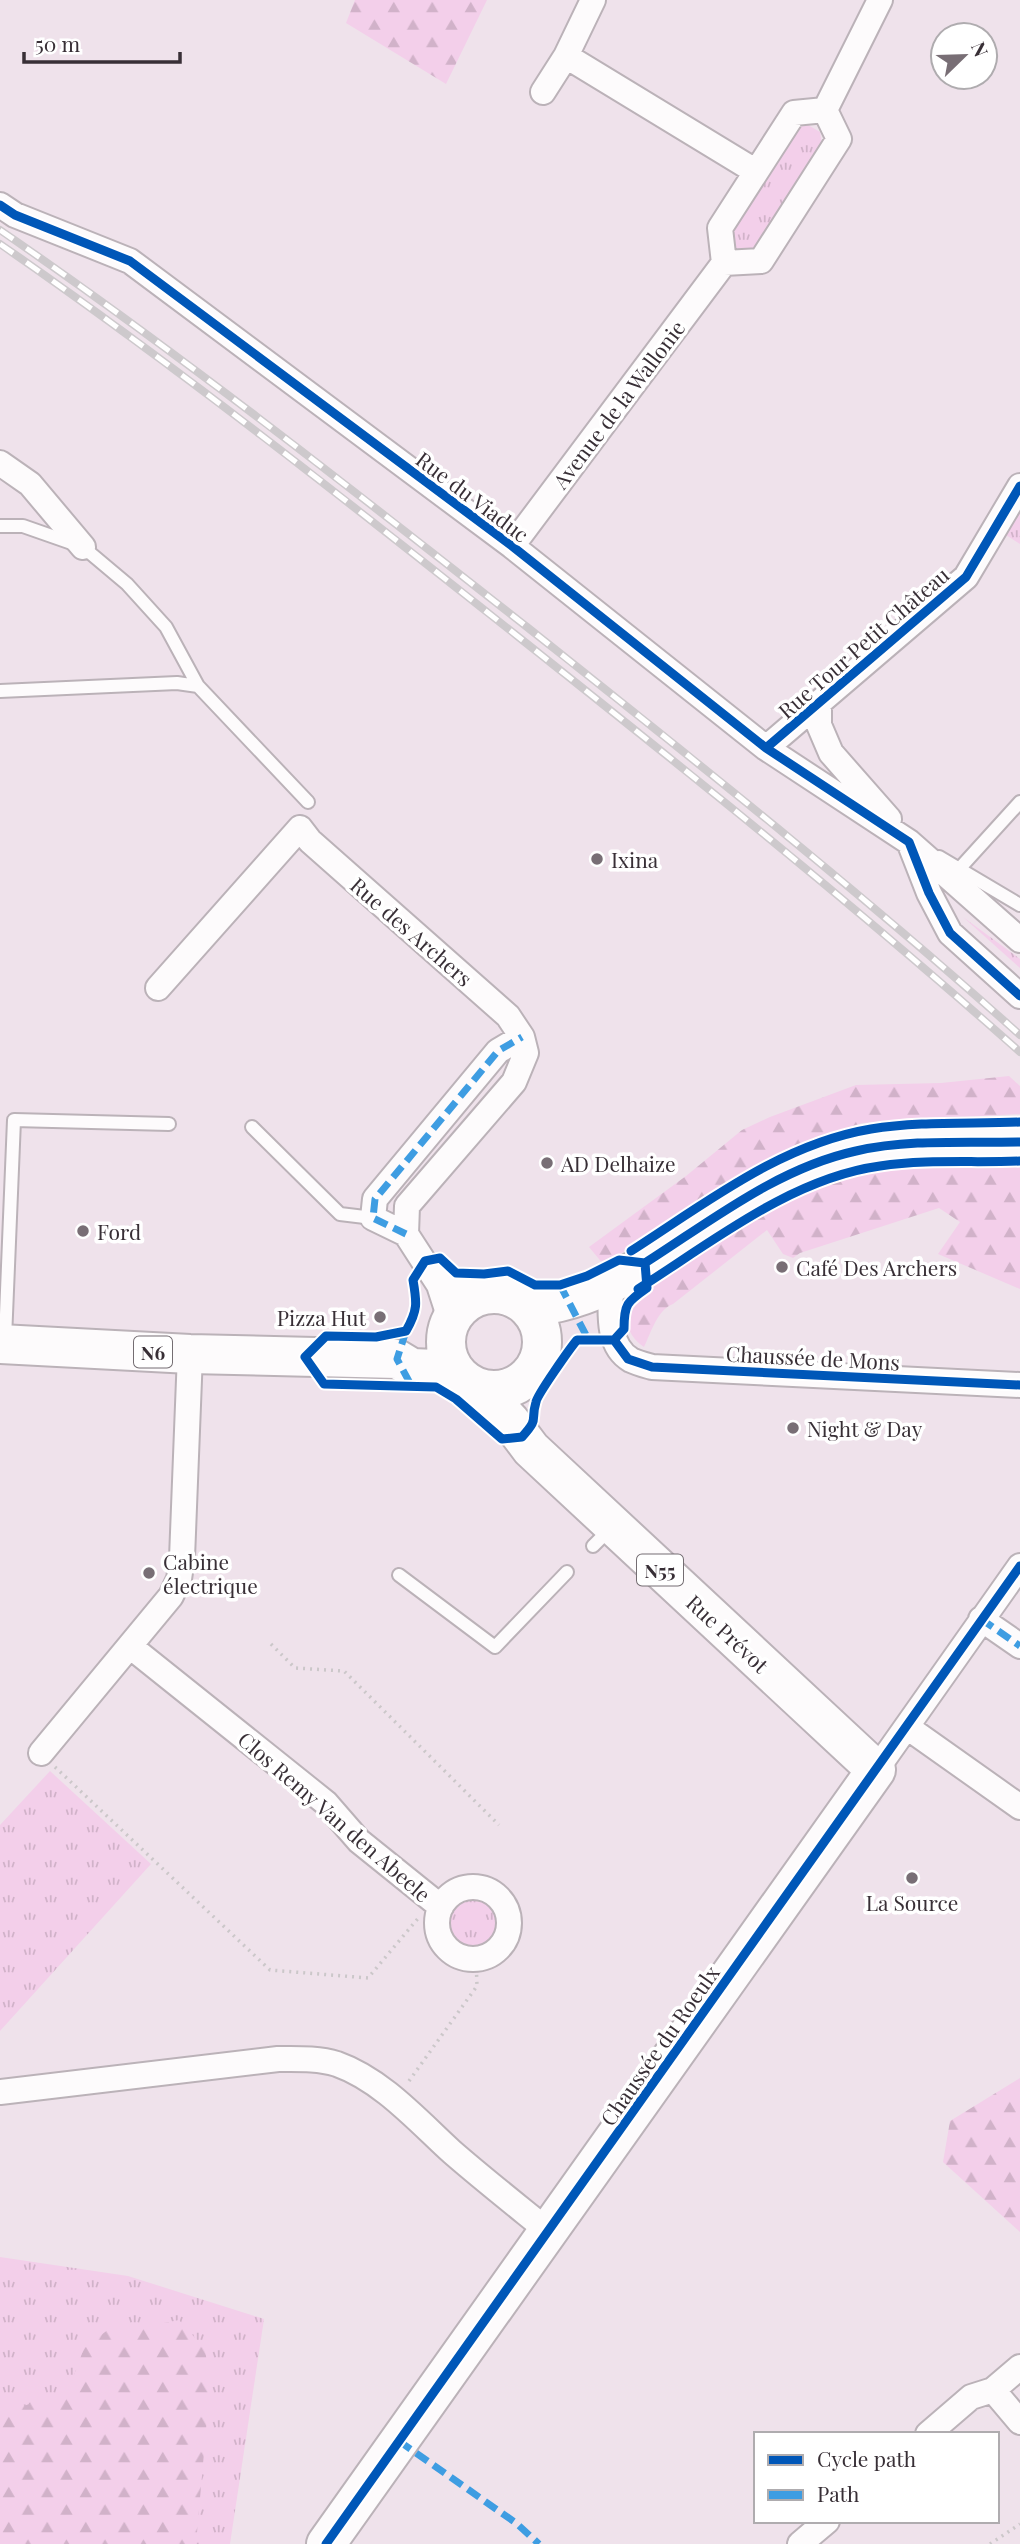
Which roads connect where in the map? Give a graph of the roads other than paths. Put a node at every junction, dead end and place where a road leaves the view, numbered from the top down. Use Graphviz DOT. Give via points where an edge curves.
graph roads {
  1 [pos="593,0"];
  2 [pos="880,0"];
  3 [pos="566,56"];
  4 [pos="543,92"];
  5 [pos="825,110"];
  6 [pos="755,171"];
  7 [pos="0,205"];
  8 [pos="724,263"];
  9 [pos="0,463"];
  10 [pos="1020,486"];
  11 [pos="0,526"];
  12 [pos="512,546"];
  13 [pos="83,547"];
  14 [pos="198,686"];
  15 [pos="0,691"];
  16 [pos="819,705"];
  17 [pos="766,748"];
  18 [pos="308,802"];
  19 [pos="1020,802"];
  20 [pos="909,842"];
  21 [pos="960,868"];
  22 [pos="1020,905"];
  23 [pos="1020,940"];
  24 [pos="158,988"];
  25 [pos="1020,996"];
  26 [pos="522,1037"];
  27 [pos="169,1124"];
  28 [pos="252,1126"];
  29 [pos="1020,1142"];
  30 [pos="373,1218"];
  31 [pos="406,1234"];
  32 [pos="425,1261"];
  33 [pos="602,1288"];
  34 [pos="481,1295"];
  35 [pos="528,1307"];
  36 [pos="448,1326"];
  37 [pos="2,1345"];
  38 [pos="190,1353"];
  39 [pos="397,1359"];
  40 [pos="533,1364"];
  41 [pos="469,1382"];
  42 [pos="1020,1385"];
  43 [pos="522,1437"];
  44 [pos="1020,1566"];
  45 [pos="567,1572"];
  46 [pos="399,1575"];
  47 [pos="981,1619"];
  48 [pos="1020,1646"];
  49 [pos="131,1647"];
  50 [pos="907,1727"];
  51 [pos="41,1753"];
  52 [pos="876,1770"];
  53 [pos="1020,1807"];
  54 [pos="437,1904"];
  55 [pos="0,2092"];
  56 [pos="548,2231"];
  57 [pos="1020,2367"];
  58 [pos="993,2390"];
  59 [pos="1020,2422"];
  60 [pos="930,2432"];
  61 [pos="825,2523"];
  62 [pos="326,2544"];
  63 [pos="800,2544"];
  1 -- 3 [label="street"];
  2 -- 5 [label="street"];
  3 -- 4 [label="street"];
  3 -- 6 [label="street"];
  5 -- 6 [label="street" via="794,113"];
  5 -- 8 [label="street" via="839,139 761,261"];
  6 -- 8 [label="street" via="720,228"];
  7 -- 12 [label="street, Rue du Viaduc" via="130,261"];
  8 -- 12 [label="street, Avenue de la Wallonie"];
  9 -- 13 [label="street" via="30,484"];
  10 -- 16 [label="street, Rue Tour Petit Château" via="966,577"];
  11 -- 13 [label="lane" via="23,526"];
  12 -- 17 [label="street, Rue du Viaduc"];
  13 -- 14 [label="lane" via="127,584 166,627"];
  14 -- 15 [label="lane" via="177,683"];
  14 -- 18 [label="lane"];
  16 -- 17 [label="street, Rue Tour Petit Château"];
  16 -- 20 [label="street" via="819,725 831,753"];
  17 -- 20 [label="street, Rue du Viaduc"];
  19 -- 21 [label="lane"];
  20 -- 21 [label="lane"];
  20 -- 23 [label="street, Rue du Viaduc"];
  20 -- 25 [label="street" via="950,933"];
  21 -- 22 [label="lane"];
  24 -- 26 [label="street, Rue des Archers" via="300,828 508,1016"];
  26 -- 30 [label="street" via="498,1051 384,1188 375,1199"];
  26 -- 31 [label="street" via="526,1053 514,1082 407,1206"];
  27 -- 37 [label="lane" via="14,1120"];
  28 -- 30 [label="lane" via="340,1214"];
  29 -- 33 [label="main road" via="886,1146 821,1162 754,1193"];
  30 -- 31 [label="street"];
  31 -- 32 [label="street"];
  32 -- 34 [label="street" via="445,1279"];
  32 -- 36 [label="street" via="439,1285"];
  33 -- 35 [label="main road"];
  33 -- 40 [label="main road" via="558,1331"];
  33 -- 42 [label="street, Chaussée de Mons" via="614,1340 628,1359 652,1367"];
  34 -- 35 [label="main road" via="503,1294"];
  34 -- 36 [label="main road" via="458,1308"];
  35 -- 40 [label="main road" via="540,1327"];
  36 -- 39 [label="main road"];
  36 -- 41 [label="main road" via="445,1348 450,1363"];
  37 -- 38 [label="main road, N6"];
  38 -- 39 [label="main road, N6"];
  38 -- 49 [label="street" via="179,1579"];
  39 -- 41 [label="main road, N6" via="412,1368 435,1369"];
  40 -- 41 [label="main road" via="504,1389"];
  40 -- 43 [label="main road" via="521,1398"];
  41 -- 43 [label="main road, Rue Prévot"];
  43 -- 52 [label="main road, Rue Prévot / N55" via="603,1536"];
  44 -- 47 [label="street, Chaussée du Roeulx"];
  45 -- 46 [label="lane" via="495,1647"];
  47 -- 48 [label="street"];
  47 -- 50 [label="street, Chaussée du Roeulx"];
  49 -- 51 [label="street"];
  49 -- 54 [label="street, Clos Remy Van den Abeele" via="326,1803 359,1842"];
  50 -- 52 [label="street, Chaussée du Roeulx"];
  50 -- 53 [label="street"];
  52 -- 56 [label="main road, Chaussée du Roeulx"];
  54 -- 54 [label="street, Clos Remy Van den Abeele" via="467,1887 489,1891 505,1907 508,1930 504,1941 476,1958 455,1954 440,1938"];
  55 -- 56 [label="street" via="265,2060 337,2064 395,2100"];
  56 -- 62 [label="main road, Chaussée du Roeulx"];
  57 -- 58 [label="street"];
  58 -- 59 [label="street"];
  58 -- 60 [label="street" via="971,2397"];
  61 -- 63 [label="street"];
}
